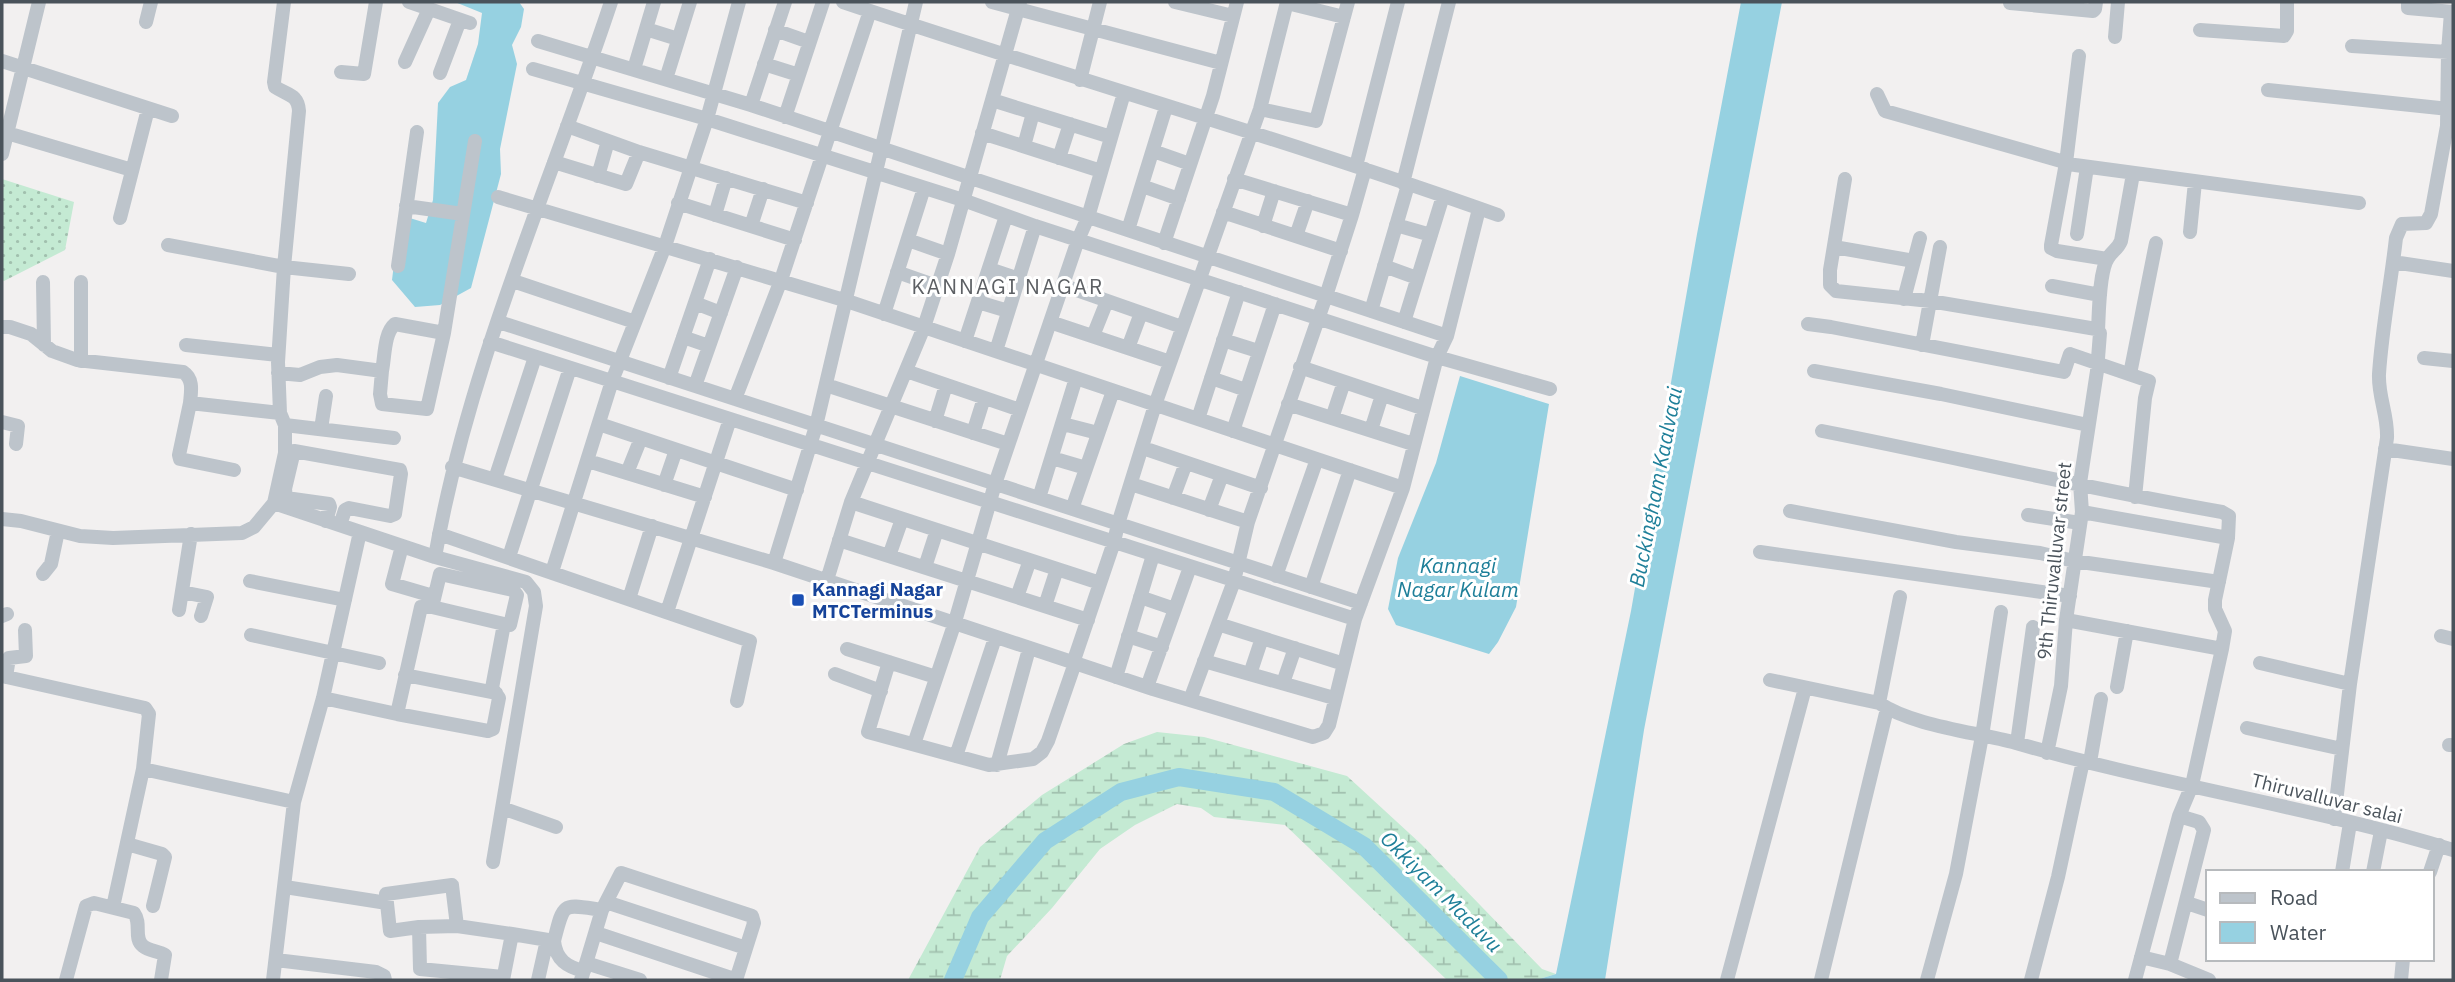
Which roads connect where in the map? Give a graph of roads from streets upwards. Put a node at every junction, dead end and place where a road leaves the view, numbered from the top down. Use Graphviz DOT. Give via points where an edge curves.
graph roads {
  1 [pos="39,2"];
  2 [pos="151,2"];
  3 [pos="284,2"];
  4 [pos="376,2"];
  5 [pos="409,2"];
  6 [pos="611,2"];
  7 [pos="654,2"];
  8 [pos="690,2"];
  9 [pos="739,2"];
  10 [pos="785,2"];
  11 [pos="823,2"];
  12 [pos="843,2"];
  13 [pos="916,2"];
  14 [pos="992,2"];
  15 [pos="1100,2"];
  16 [pos="1175,2"];
  17 [pos="1287,2"];
  18 [pos="1348,2"];
  19 [pos="1398,2"];
  20 [pos="1448,2"];
  21 [pos="2096,2"];
  22 [pos="2118,2"];
  23 [pos="2287,2"];
  24 [pos="2407,2"];
  25 [pos="2010,3"];
  26 [pos="1019,6"];
  27 [pos="429,9"];
  28 [pos="1235,9"];
  29 [pos="870,11"];
  30 [pos="2452,12"];
  31 [pos="1345,17"];
  32 [pos="146,22"];
  33 [pos="911,25"];
  34 [pos="646,29"];
  35 [pos="1093,29"];
  36 [pos="775,30"];
  37 [pos="2200,30"];
  38 [pos="2115,37"];
  39 [pos="678,39"];
  40 [pos="538,41"];
  41 [pos="810,42"];
  42 [pos="2352,46"];
  43 [pos="1006,56"];
  44 [pos="2079,56"];
  45 [pos="592,57"];
  46 [pos="2,61"];
  47 [pos="2450,61"];
  48 [pos="405,62"];
  49 [pos="1221,63"];
  50 [pos="764,64"];
  51 [pos="22,68"];
  52 [pos="533,69"];
  53 [pos="634,69"];
  54 [pos="341,72"];
  55 [pos="440,73"];
  56 [pos="799,75"];
  57 [pos="666,79"];
  58 [pos="1080,80"];
  59 [pos="584,83"];
  60 [pos="2268,90"];
  61 [pos="1124,93"];
  62 [pos="714,94"];
  63 [pos="1877,94"];
  64 [pos="992,100"];
  65 [pos="751,105"];
  66 [pos="1166,107"];
  67 [pos="1260,108"];
  68 [pos="148,109"];
  69 [pos="2449,109"];
  70 [pos="1034,113"];
  71 [pos="172,116"];
  72 [pos="785,117"];
  73 [pos="707,119"];
  74 [pos="1205,119"];
  75 [pos="1070,124"];
  76 [pos="567,126"];
  77 [pos="417,132"];
  78 [pos="830,133"];
  79 [pos="982,133"];
  80 [pos="1251,133"];
  81 [pos="7,134"];
  82 [pos="1111,137"];
  83 [pos="475,141"];
  84 [pos="608,142"];
  85 [pos="1024,146"];
  86 [pos="881,149"];
  87 [pos="1153,151"];
  88 [pos="639,152"];
  89 [pos="2,154"];
  90 [pos="822,156"];
  91 [pos="1059,158"];
  92 [pos="554,162"];
  93 [pos="2066,163"];
  94 [pos="1190,164"];
  95 [pos="691,167"];
  96 [pos="1360,167"];
  97 [pos="2087,167"];
  98 [pos="132,170"];
  99 [pos="1101,172"];
  100 [pos="876,174"];
  101 [pos="2133,174"];
  102 [pos="598,176"];
  103 [pos="726,178"];
  104 [pos="968,179"];
  105 [pos="1234,179"];
  106 [pos="1845,179"];
  107 [pos="2195,181"];
  108 [pos="1405,184"];
  109 [pos="1142,186"];
  110 [pos="924,188"];
  111 [pos="762,189"];
  112 [pos="1274,191"];
  113 [pos="1443,196"];
  114 [pos="498,197"];
  115 [pos="962,200"];
  116 [pos="1179,200"];
  117 [pos="1308,201"];
  118 [pos="678,203"];
  119 [pos="807,203"];
  120 [pos="2359,203"];
  121 [pos="406,206"];
  122 [pos="537,208"];
  123 [pos="1479,209"];
  124 [pos="1223,212"];
  125 [pos="463,214"];
  126 [pos="715,215"];
  127 [pos="1353,215"];
  128 [pos="1498,215"];
  129 [pos="1006,216"];
  130 [pos="1088,217"];
  131 [pos="120,218"];
  132 [pos="1396,225"];
  133 [pos="751,226"];
  134 [pos="1035,226"];
  135 [pos="1263,226"];
  136 [pos="1128,230"];
  137 [pos="2190,232"];
  138 [pos="2077,234"];
  139 [pos="1430,235"];
  140 [pos="1296,236"];
  141 [pos="1920,238"];
  142 [pos="795,240"];
  143 [pos="908,240"];
  144 [pos="1078,240"];
  145 [pos="1164,243"];
  146 [pos="2156,243"];
  147 [pos="168,245"];
  148 [pos="665,246"];
  149 [pos="1834,247"];
  150 [pos="1940,247"];
  151 [pos="1341,251"];
  152 [pos="948,254"];
  153 [pos="1207,257"];
  154 [pos="710,259"];
  155 [pos="2107,259"];
  156 [pos="1914,261"];
  157 [pos="2393,262"];
  158 [pos="398,266"];
  159 [pos="1384,266"];
  160 [pos="284,267"];
  161 [pos="737,267"];
  162 [pos="989,269"];
  163 [pos="2453,271"];
  164 [pos="897,272"];
  165 [pos="349,274"];
  166 [pos="1417,278"];
  167 [pos="1019,279"];
  168 [pos="1199,279"];
  169 [pos="781,280"];
  170 [pos="513,281"];
  171 [pos="43,282"];
  172 [pos="81,282"];
  173 [pos="1062,285"];
  174 [pos="937,286"];
  175 [pos="2052,286"];
  176 [pos="1239,292"];
  177 [pos="2100,295"];
  178 [pos="1326,296"];
  179 [pos="1904,299"];
  180 [pos="844,300"];
  181 [pos="1107,301"];
  182 [pos="1930,301"];
  183 [pos="978,302"];
  184 [pos="695,303"];
  185 [pos="1275,304"];
  186 [pos="1009,311"];
  187 [pos="1371,311"];
  188 [pos="721,313"];
  189 [pos="1141,313"];
  190 [pos="884,314"];
  191 [pos="1318,318"];
  192 [pos="635,321"];
  193 [pos="499,322"];
  194 [pos="1050,322"];
  195 [pos="1404,322"];
  196 [pos="1808,324"];
  197 [pos="2,327"];
  198 [pos="924,327"];
  199 [pos="1182,327"];
  200 [pos="2098,330"];
  201 [pos="444,333"];
  202 [pos="1093,336"];
  203 [pos="1447,336"];
  204 [pos="683,337"];
  205 [pos="1223,340"];
  206 [pos="965,341"];
  207 [pos="491,342"];
  208 [pos="44,345"];
  209 [pos="186,345"];
  210 [pos="1922,345"];
  211 [pos="709,346"];
  212 [pos="1128,348"];
  213 [pos="996,351"];
  214 [pos="1258,351"];
  215 [pos="278,355"];
  216 [pos="535,357"];
  217 [pos="1437,357"];
  218 [pos="2424,358"];
  219 [pos="81,361"];
  220 [pos="619,361"];
  221 [pos="1170,362"];
  222 [pos="2453,362"];
  223 [pos="1035,365"];
  224 [pos="1300,367"];
  225 [pos="2098,367"];
  226 [pos="570,368"];
  227 [pos="382,371"];
  228 [pos="906,371"];
  229 [pos="1814,371"];
  230 [pos="278,373"];
  231 [pos="2130,374"];
  232 [pos="669,378"];
  233 [pos="1076,378"];
  234 [pos="1211,378"];
  235 [pos="612,381"];
  236 [pos="1344,382"];
  237 [pos="826,385"];
  238 [pos="946,385"];
  239 [pos="695,386"];
  240 [pos="1550,389"];
  241 [pos="1246,390"];
  242 [pos="1113,391"];
  243 [pos="1382,395"];
  244 [pos="326,396"];
  245 [pos="984,398"];
  246 [pos="736,399"];
  247 [pos="190,403"];
  248 [pos="1155,404"];
  249 [pos="1288,404"];
  250 [pos="891,407"];
  251 [pos="1422,408"];
  252 [pos="1020,410"];
  253 [pos="1332,418"];
  254 [pos="283,419"];
  255 [pos="730,419"];
  256 [pos="1198,419"];
  257 [pos="935,421"];
  258 [pos="2,422"];
  259 [pos="599,424"];
  260 [pos="1063,424"];
  261 [pos="2088,425"];
  262 [pos="816,426"];
  263 [pos="321,429"];
  264 [pos="1371,430"];
  265 [pos="1233,431"];
  266 [pos="1822,431"];
  267 [pos="973,433"];
  268 [pos="1098,433"];
  269 [pos="394,438"];
  270 [pos="641,438"];
  271 [pos="16,444"];
  272 [pos="1008,444"];
  273 [pos="1413,444"];
  274 [pos="876,445"];
  275 [pos="1274,445"];
  276 [pos="811,446"];
  277 [pos="1143,449"];
  278 [pos="2385,449"];
  279 [pos="676,450"];
  280 [pos="1052,458"];
  281 [pos="1317,459"];
  282 [pos="2453,459"];
  283 [pos="588,461"];
  284 [pos="715,463"];
  285 [pos="867,463"];
  286 [pos="1186,463"];
  287 [pos="453,467"];
  288 [pos="1086,468"];
  289 [pos="234,470"];
  290 [pos="1350,470"];
  291 [pos="627,473"];
  292 [pos="1222,475"];
  293 [pos="495,479"];
  294 [pos="2080,483"];
  295 [pos="995,484"];
  296 [pos="1131,484"];
  297 [pos="664,485"];
  298 [pos="1261,488"];
  299 [pos="1403,488"];
  300 [pos="796,489"];
  301 [pos="530,491"];
  302 [pos="705,497"];
  303 [pos="2135,497"];
  304 [pos="1039,498"];
  305 [pos="1173,498"];
  306 [pos="574,502"];
  307 [pos="851,502"];
  308 [pos="990,502"];
  309 [pos="274,503"];
  310 [pos="329,504"];
  311 [pos="349,508"];
  312 [pos="1072,509"];
  313 [pos="1209,510"];
  314 [pos="1790,511"];
  315 [pos="2028,515"];
  316 [pos="2081,517"];
  317 [pos="2,519"];
  318 [pos="902,519"];
  319 [pos="1248,522"];
  320 [pos="333,523"];
  321 [pos="1118,524"];
  322 [pos="652,526"];
  323 [pos="58,530"];
  324 [pos="937,530"];
  325 [pos="360,532"];
  326 [pos="191,534"];
  327 [pos="439,534"];
  328 [pos="690,538"];
  329 [pos="2228,538"];
  330 [pos="839,540"];
  331 [pos="1114,542"];
  332 [pos="978,544"];
  333 [pos="402,546"];
  334 [pos="1760,552"];
  335 [pos="1153,555"];
  336 [pos="889,556"];
  337 [pos="435,557"];
  338 [pos="509,557"];
  339 [pos="1030,560"];
  340 [pos="2074,561"];
  341 [pos="1238,562"];
  342 [pos="774,563"];
  343 [pos="925,567"];
  344 [pos="1190,567"];
  345 [pos="1057,569"];
  346 [pos="552,572"];
  347 [pos="43,574"];
  348 [pos="1276,576"];
  349 [pos="827,580"];
  350 [pos="250,581"];
  351 [pos="967,581"];
  352 [pos="1234,581"];
  353 [pos="2220,582"];
  354 [pos="1100,583"];
  355 [pos="1311,587"];
  356 [pos="182,592"];
  357 [pos="2070,596"];
  358 [pos="1017,597"];
  359 [pos="1140,597"];
  360 [pos="1900,597"];
  361 [pos="629,598"];
  362 [pos="345,600"];
  363 [pos="433,601"];
  364 [pos="1361,603"];
  365 [pos="1045,606"];
  366 [pos="1175,609"];
  367 [pos="179,610"];
  368 [pos="667,612"];
  369 [pos="2001,612"];
  370 [pos="201,617"];
  371 [pos="1088,620"];
  372 [pos="1355,620"];
  373 [pos="2066,620"];
  374 [pos="507,624"];
  375 [pos="1218,624"];
  376 [pos="954,625"];
  377 [pos="2033,627"];
  378 [pos="26,630"];
  379 [pos="532,630"];
  380 [pos="2127,631"];
  381 [pos="251,635"];
  382 [pos="1128,636"];
  383 [pos="995,638"];
  384 [pos="1262,638"];
  385 [pos="1161,647"];
  386 [pos="1295,648"];
  387 [pos="848,649"];
  388 [pos="1030,649"];
  389 [pos="2222,649"];
  390 [pos="333,653"];
  391 [pos="1204,661"];
  392 [pos="889,662"];
  393 [pos="379,663"];
  394 [pos="1074,663"];
  395 [pos="2260,663"];
  396 [pos="1344,664"];
  397 [pos="835,674"];
  398 [pos="1250,674"];
  399 [pos="405,675"];
  400 [pos="4,677"];
  401 [pos="936,677"];
  402 [pos="1116,677"];
  403 [pos="1770,680"];
  404 [pos="1283,683"];
  405 [pos="2350,684"];
  406 [pos="1147,687"];
  407 [pos="2117,687"];
  408 [pos="1805,688"];
  409 [pos="881,691"];
  410 [pos="496,693"];
  411 [pos="323,698"];
  412 [pos="1334,698"];
  413 [pos="2101,699"];
  414 [pos="1190,700"];
  415 [pos="737,701"];
  416 [pos="1883,706"];
  417 [pos="397,715"];
  418 [pos="2247,727"];
  419 [pos="1982,736"];
  420 [pos="2017,743"];
  421 [pos="914,744"];
  422 [pos="2342,749"];
  423 [pos="2047,753"];
  424 [pos="956,756"];
  425 [pos="2087,762"];
  426 [pos="997,765"];
  427 [pos="143,769"];
  428 [pos="2192,785"];
  429 [pos="294,802"];
  430 [pos="502,808"];
  431 [pos="2179,816"];
  432 [pos="2334,819"];
  433 [pos="2350,823"];
  434 [pos="555,827"];
  435 [pos="2381,831"];
  436 [pos="127,844"];
  437 [pos="2438,845"];
  438 [pos="2453,850"];
  439 [pos="493,862"];
  440 [pos="2342,870"];
  441 [pos="2373,870"];
  442 [pos="2431,870"];
  443 [pos="285,887"];
  444 [pos="2187,903"];
  445 [pos="387,904"];
  446 [pos="153,906"];
  447 [pos="604,906"];
  448 [pos="113,907"];
  449 [pos="2206,909"];
  450 [pos="457,926"];
  451 [pos="419,927"];
  452 [pos="512,933"];
  453 [pos="596,933"];
  454 [pos="551,941"];
  455 [pos="746,948"];
  456 [pos="2141,957"];
  457 [pos="276,960"];
  458 [pos="2403,961"];
  459 [pos="2171,964"];
  460 [pos="584,971"];
  461 [pos="503,979"];
  462 [pos="66,980"];
  463 [pos="161,980"];
  464 [pos="273,980"];
  465 [pos="385,980"];
  466 [pos="538,980"];
  467 [pos="640,980"];
  468 [pos="736,980"];
  469 [pos="1727,980"];
  470 [pos="1821,980"];
  471 [pos="1927,980"];
  472 [pos="2031,980"];
  473 [pos="2135,980"];
  474 [pos="2209,980"];
  475 [pos="2401,980"];
  1 -- 51 [label="street"];
  2 -- 32 [label="street"];
  3 -- 160 [label="street" via="274,82 275,87 295,96 299,111"];
  4 -- 54 [label="street" via="364,74"];
  5 -- 27 [label="street"];
  6 -- 45 [label="street"];
  7 -- 34 [label="street"];
  8 -- 39 [label="street"];
  9 -- 62 [label="street"];
  10 -- 36 [label="street"];
  11 -- 41 [label="street"];
  12 -- 29 [label="street"];
  13 -- 33 [label="street"];
  14 -- 26 [label="street"];
  15 -- 35 [label="street"];
  16 -- 28 [label="street"];
  17 -- 31 [label="street"];
  17 -- 67 [label="street"];
  18 -- 31 [label="street"];
  19 -- 96 [label="street"];
  20 -- 108 [label="street"];
  21 -- 25 [label="street" via="2093,11"];
  22 -- 38 [label="street"];
  23 -- 37 [label="street" via="2284,36"];
  24 -- 30 [label="street" via="2408,8"];
  26 -- 35 [label="street"];
  26 -- 43 [label="street"];
  27 -- 48 [label="street"];
  27 -- 55 [label="street" via="465,21"];
  28 -- 49 [label="street"];
  29 -- 33 [label="street"];
  29 -- 78 [label="street"];
  30 -- 47 [label="street"];
  31 -- 67 [label="street" via="1316,121"];
  33 -- 43 [label="street"];
  33 -- 86 [label="street"];
  34 -- 39 [label="street"];
  34 -- 53 [label="street"];
  35 -- 49 [label="street"];
  35 -- 58 [label="street"];
  36 -- 41 [label="street"];
  36 -- 50 [label="street"];
  39 -- 57 [label="street"];
  40 -- 45 [label="street"];
  41 -- 56 [label="street"];
  42 -- 47 [label="street"];
  43 -- 58 [label="street"];
  43 -- 64 [label="street"];
  44 -- 93 [label="street"];
  45 -- 53 [label="street"];
  45 -- 59 [label="street"];
  46 -- 51 [label="street"];
  47 -- 69 [label="street"];
  49 -- 74 [label="street"];
  50 -- 56 [label="street"];
  50 -- 65 [label="street"];
  51 -- 68 [label="street"];
  51 -- 81 [label="street"];
  52 -- 59 [label="street"];
  53 -- 57 [label="street"];
  56 -- 72 [label="street"];
  57 -- 62 [label="street"];
  58 -- 61 [label="street"];
  59 -- 73 [label="street"];
  59 -- 76 [label="street"];
  60 -- 69 [label="street"];
  61 -- 66 [label="street"];
  61 -- 82 [label="street"];
  62 -- 65 [label="street"];
  62 -- 73 [label="street"];
  63 -- 93 [label="street" via="1885,111"];
  64 -- 70 [label="street"];
  64 -- 79 [label="street"];
  65 -- 72 [label="street"];
  66 -- 74 [label="street"];
  66 -- 87 [label="street"];
  67 -- 80 [label="street"];
  68 -- 71 [label="street"];
  68 -- 98 [label="street"];
  69 -- 157 [label="street" via="2429,220 2402,224"];
  70 -- 75 [label="street"];
  70 -- 85 [label="street"];
  72 -- 78 [label="street"];
  73 -- 90 [label="street"];
  73 -- 95 [label="street"];
  74 -- 80 [label="street"];
  74 -- 94 [label="street"];
  75 -- 82 [label="street"];
  75 -- 91 [label="street"];
  76 -- 84 [label="street"];
  76 -- 92 [label="street"];
  77 -- 121 [label="street"];
  78 -- 86 [label="street"];
  78 -- 90 [label="street"];
  79 -- 85 [label="street"];
  79 -- 104 [label="street"];
  80 -- 96 [label="street"];
  80 -- 105 [label="street"];
  81 -- 89 [label="street"];
  81 -- 98 [label="street"];
  82 -- 99 [label="street"];
  83 -- 125 [label="street"];
  84 -- 88 [label="street"];
  84 -- 102 [label="street"];
  85 -- 91 [label="street"];
  86 -- 100 [label="street"];
  86 -- 104 [label="street"];
  87 -- 94 [label="street"];
  87 -- 109 [label="street"];
  88 -- 95 [label="street"];
  88 -- 102 [label="street" via="626,184"];
  90 -- 100 [label="street"];
  90 -- 119 [label="street"];
  91 -- 99 [label="street"];
  92 -- 102 [label="street"];
  92 -- 122 [label="street"];
  93 -- 97 [label="street"];
  93 -- 155 [label="street" via="2051,248"];
  94 -- 116 [label="street"];
  95 -- 103 [label="street"];
  95 -- 118 [label="street"];
  96 -- 108 [label="street"];
  96 -- 127 [label="street"];
  97 -- 101 [label="street"];
  97 -- 138 [label="street"];
  98 -- 131 [label="street"];
  99 -- 130 [label="street"];
  100 -- 110 [label="street"];
  100 -- 180 [label="street"];
  101 -- 107 [label="street"];
  101 -- 155 [label="street, 9th Thiruvalluvar street" via="2121,241"];
  103 -- 111 [label="street"];
  103 -- 126 [label="street"];
  104 -- 115 [label="street"];
  104 -- 130 [label="street"];
  105 -- 112 [label="street"];
  105 -- 124 [label="street"];
  106 -- 149 [label="street"];
  107 -- 120 [label="street"];
  107 -- 137 [label="street"];
  108 -- 113 [label="street"];
  108 -- 132 [label="street"];
  109 -- 116 [label="street"];
  109 -- 136 [label="street"];
  110 -- 115 [label="street"];
  110 -- 143 [label="street"];
  111 -- 119 [label="street"];
  111 -- 133 [label="street"];
  112 -- 117 [label="street"];
  112 -- 135 [label="street"];
  113 -- 123 [label="street"];
  113 -- 139 [label="street"];
  114 -- 122 [label="street"];
  115 -- 129 [label="street"];
  115 -- 152 [label="street"];
  116 -- 145 [label="street"];
  117 -- 127 [label="street"];
  117 -- 140 [label="street"];
  118 -- 126 [label="street"];
  118 -- 148 [label="street"];
  119 -- 142 [label="street"];
  121 -- 125 [label="street"];
  121 -- 158 [label="street"];
  122 -- 148 [label="street"];
  122 -- 170 [label="street"];
  123 -- 128 [label="street"];
  123 -- 203 [label="street"];
  124 -- 135 [label="street"];
  124 -- 153 [label="street"];
  125 -- 201 [label="street"];
  126 -- 133 [label="street"];
  127 -- 151 [label="street"];
  129 -- 134 [label="street"];
  129 -- 162 [label="street"];
  130 -- 136 [label="street"];
  130 -- 144 [label="street"];
  132 -- 139 [label="street"];
  132 -- 159 [label="street"];
  133 -- 142 [label="street"];
  134 -- 144 [label="street"];
  134 -- 167 [label="street"];
  135 -- 140 [label="street"];
  136 -- 145 [label="street"];
  139 -- 166 [label="street"];
  140 -- 151 [label="street"];
  141 -- 156 [label="street"];
  142 -- 169 [label="street"];
  143 -- 152 [label="street"];
  143 -- 164 [label="street"];
  144 -- 168 [label="street"];
  144 -- 173 [label="street"];
  145 -- 153 [label="street"];
  146 -- 231 [label="street"];
  147 -- 160 [label="street"];
  148 -- 154 [label="street"];
  148 -- 192 [label="street"];
  149 -- 156 [label="street"];
  149 -- 179 [label="street" via="1830,285 1836,291"];
  150 -- 182 [label="street"];
  151 -- 178 [label="street"];
  152 -- 174 [label="street"];
  153 -- 168 [label="street"];
  153 -- 178 [label="street"];
  154 -- 161 [label="street"];
  154 -- 184 [label="street"];
  155 -- 177 [label="street, 9th Thiruvalluvar street"];
  156 -- 179 [label="street"];
  157 -- 163 [label="street"];
  157 -- 278 [label="street" via="2379,375 2388,422"];
  159 -- 166 [label="street"];
  159 -- 187 [label="street"];
  160 -- 165 [label="street"];
  160 -- 215 [label="street"];
  161 -- 169 [label="street"];
  161 -- 188 [label="street"];
  162 -- 167 [label="street"];
  162 -- 183 [label="street"];
  164 -- 174 [label="street"];
  164 -- 190 [label="street"];
  166 -- 195 [label="street"];
  167 -- 186 [label="street"];
  168 -- 176 [label="street"];
  168 -- 199 [label="street"];
  169 -- 180 [label="street"];
  169 -- 246 [label="street"];
  170 -- 192 [label="street"];
  170 -- 193 [label="street"];
  171 -- 208 [label="street"];
  172 -- 219 [label="street"];
  173 -- 181 [label="street"];
  173 -- 194 [label="street"];
  174 -- 198 [label="street"];
  175 -- 177 [label="street"];
  176 -- 185 [label="street"];
  176 -- 205 [label="street"];
  177 -- 200 [label="street, 9th Thiruvalluvar street"];
  178 -- 187 [label="street"];
  178 -- 191 [label="street"];
  179 -- 182 [label="street"];
  180 -- 190 [label="street"];
  180 -- 237 [label="street"];
  181 -- 189 [label="street"];
  181 -- 202 [label="street"];
  182 -- 200 [label="street"];
  182 -- 210 [label="street"];
  183 -- 186 [label="street"];
  183 -- 206 [label="street"];
  184 -- 188 [label="street"];
  184 -- 204 [label="street"];
  185 -- 191 [label="street"];
  185 -- 214 [label="street"];
  186 -- 213 [label="street"];
  187 -- 195 [label="street"];
  188 -- 211 [label="street"];
  189 -- 199 [label="street"];
  189 -- 212 [label="street"];
  190 -- 198 [label="street"];
  191 -- 217 [label="street"];
  191 -- 224 [label="street"];
  192 -- 220 [label="street"];
  193 -- 207 [label="street"];
  193 -- 220 [label="street"];
  194 -- 202 [label="street"];
  194 -- 223 [label="street"];
  195 -- 203 [label="street"];
  196 -- 210 [label="street"];
  197 -- 208 [label="street" via="31,334"];
  198 -- 206 [label="street"];
  198 -- 228 [label="street"];
  199 -- 221 [label="street"];
  200 -- 225 [label="street, 9th Thiruvalluvar street"];
  201 -- 227 [label="street" via="392,326"];
  201 -- 227 [label="street" via="427,409 382,404"];
  202 -- 212 [label="street"];
  203 -- 217 [label="street"];
  204 -- 211 [label="street"];
  204 -- 232 [label="street"];
  205 -- 214 [label="street"];
  205 -- 234 [label="street"];
  206 -- 213 [label="street"];
  207 -- 216 [label="street"];
  207 -- 287 [label="street"];
  208 -- 219 [label="street"];
  209 -- 215 [label="street"];
  210 -- 225 [label="street" via="2064,372 2070,354"];
  211 -- 239 [label="street"];
  212 -- 221 [label="street"];
  213 -- 223 [label="street"];
  214 -- 241 [label="street"];
  215 -- 230 [label="street"];
  216 -- 226 [label="street"];
  216 -- 293 [label="street"];
  217 -- 240 [label="street"];
  217 -- 251 [label="street"];
  218 -- 222 [label="street"];
  219 -- 247 [label="street" via="183,372 191,382"];
  220 -- 232 [label="street"];
  220 -- 235 [label="street"];
  221 -- 248 [label="street"];
  223 -- 233 [label="street"];
  223 -- 252 [label="street"];
  224 -- 236 [label="street"];
  224 -- 249 [label="street"];
  225 -- 231 [label="street"];
  225 -- 261 [label="street, 9th Thiruvalluvar street"];
  226 -- 235 [label="street"];
  226 -- 301 [label="street"];
  227 -- 230 [label="street" via="337,365 300,375"];
  228 -- 238 [label="street"];
  228 -- 250 [label="street"];
  229 -- 261 [label="street"];
  230 -- 254 [label="street"];
  231 -- 303 [label="street" via="2149,381"];
  232 -- 239 [label="street"];
  233 -- 242 [label="street"];
  233 -- 260 [label="street"];
  234 -- 241 [label="street"];
  234 -- 256 [label="street"];
  235 -- 255 [label="street"];
  235 -- 259 [label="street"];
  236 -- 243 [label="street"];
  236 -- 253 [label="street"];
  237 -- 250 [label="street"];
  237 -- 262 [label="street"];
  238 -- 245 [label="street"];
  238 -- 257 [label="street"];
  239 -- 246 [label="street"];
  241 -- 265 [label="street"];
  242 -- 248 [label="street"];
  242 -- 268 [label="street"];
  243 -- 251 [label="street"];
  243 -- 264 [label="street"];
  244 -- 263 [label="street"];
  245 -- 252 [label="street"];
  245 -- 267 [label="street"];
  246 -- 262 [label="street"];
  247 -- 254 [label="street"];
  247 -- 289 [label="street" via="180,459"];
  248 -- 256 [label="street"];
  248 -- 277 [label="street"];
  249 -- 253 [label="street"];
  249 -- 275 [label="street"];
  250 -- 257 [label="street"];
  250 -- 274 [label="street"];
  251 -- 273 [label="street"];
  252 -- 272 [label="street"];
  253 -- 264 [label="street"];
  254 -- 263 [label="street"];
  254 -- 309 [label="street" via="285,453"];
  255 -- 276 [label="street"];
  255 -- 284 [label="street"];
  256 -- 265 [label="street"];
  257 -- 267 [label="street"];
  258 -- 271 [label="street" via="18,426"];
  259 -- 270 [label="street"];
  259 -- 283 [label="street"];
  260 -- 268 [label="street"];
  260 -- 280 [label="street"];
  261 -- 294 [label="street, 9th Thiruvalluvar street"];
  262 -- 274 [label="street"];
  262 -- 276 [label="street"];
  263 -- 269 [label="street"];
  264 -- 273 [label="street"];
  265 -- 275 [label="street"];
  266 -- 294 [label="street"];
  267 -- 272 [label="street"];
  268 -- 288 [label="street"];
  270 -- 279 [label="street"];
  270 -- 291 [label="street"];
  272 -- 295 [label="street"];
  273 -- 299 [label="street"];
  274 -- 285 [label="street"];
  274 -- 295 [label="street"];
  275 -- 281 [label="street"];
  275 -- 298 [label="street"];
  276 -- 285 [label="street"];
  276 -- 300 [label="street"];
  277 -- 286 [label="street"];
  277 -- 296 [label="street"];
  278 -- 282 [label="street"];
  278 -- 405 [label="street"];
  279 -- 284 [label="street"];
  279 -- 297 [label="street"];
  280 -- 288 [label="street"];
  280 -- 304 [label="street"];
  281 -- 290 [label="street"];
  281 -- 348 [label="street"];
  283 -- 291 [label="street"];
  283 -- 306 [label="street"];
  284 -- 300 [label="street"];
  284 -- 302 [label="street"];
  285 -- 307 [label="street"];
  285 -- 308 [label="street"];
  286 -- 292 [label="street"];
  286 -- 305 [label="street"];
  287 -- 293 [label="street"];
  287 -- 327 [label="street"];
  288 -- 312 [label="street"];
  290 -- 299 [label="street"];
  290 -- 355 [label="street"];
  291 -- 297 [label="street"];
  292 -- 298 [label="street"];
  292 -- 313 [label="street"];
  293 -- 301 [label="street"];
  294 -- 303 [label="street"];
  294 -- 316 [label="street, 9th Thiruvalluvar street"];
  295 -- 304 [label="street"];
  295 -- 308 [label="street"];
  296 -- 305 [label="street"];
  296 -- 321 [label="street"];
  297 -- 302 [label="street"];
  298 -- 319 [label="street"];
  299 -- 364 [label="street"];
  300 -- 342 [label="street"];
  301 -- 306 [label="street"];
  301 -- 338 [label="street"];
  302 -- 328 [label="street"];
  303 -- 329 [label="street" via="2227,513 2231,520"];
  304 -- 312 [label="street"];
  305 -- 313 [label="street"];
  306 -- 322 [label="street"];
  306 -- 346 [label="street"];
  307 -- 318 [label="street"];
  307 -- 330 [label="street"];
  308 -- 331 [label="street"];
  308 -- 332 [label="street"];
  309 -- 320 [label="street"];
  309 -- 326 [label="street" via="254,527 242,533"];
  310 -- 311 [label="street"];
  310 -- 311 [label="street" via="286,498 294,451 400,470 395,514"];
  310 -- 320 [label="street"];
  311 -- 320 [label="street"];
  312 -- 321 [label="street"];
  313 -- 319 [label="street"];
  314 -- 340 [label="street"];
  315 -- 316 [label="street"];
  316 -- 329 [label="street"];
  316 -- 340 [label="street, 9th Thiruvalluvar street"];
  317 -- 323 [label="street"];
  318 -- 324 [label="street"];
  318 -- 336 [label="street"];
  319 -- 341 [label="street"];
  320 -- 325 [label="street"];
  321 -- 331 [label="street"];
  321 -- 341 [label="street"];
  322 -- 328 [label="street"];
  322 -- 361 [label="street"];
  323 -- 326 [label="street" via="113,538"];
  323 -- 347 [label="street" via="49,568"];
  324 -- 332 [label="street"];
  324 -- 343 [label="street"];
  325 -- 333 [label="street"];
  325 -- 362 [label="street"];
  326 -- 356 [label="street"];
  327 -- 337 [label="street"];
  327 -- 338 [label="street"];
  328 -- 342 [label="street"];
  328 -- 368 [label="street"];
  329 -- 353 [label="street"];
  330 -- 336 [label="street"];
  330 -- 349 [label="street"];
  331 -- 335 [label="street"];
  331 -- 354 [label="street"];
  332 -- 339 [label="street"];
  332 -- 351 [label="street"];
  333 -- 337 [label="street"];
  333 -- 363 [label="street" via="392,584"];
  334 -- 357 [label="street"];
  335 -- 344 [label="street"];
  335 -- 359 [label="street"];
  336 -- 343 [label="street"];
  337 -- 379 [label="street" via="526,582 534,592 536,606"];
  338 -- 346 [label="street"];
  339 -- 345 [label="street"];
  339 -- 358 [label="street"];
  340 -- 353 [label="street"];
  340 -- 357 [label="street, 9th Thiruvalluvar street"];
  341 -- 348 [label="street"];
  341 -- 352 [label="street"];
  342 -- 349 [label="street"];
  343 -- 351 [label="street"];
  344 -- 352 [label="street"];
  344 -- 366 [label="street"];
  345 -- 354 [label="street"];
  345 -- 365 [label="street"];
  346 -- 361 [label="street"];
  348 -- 355 [label="street"];
  349 -- 376 [label="street"];
  350 -- 362 [label="street"];
  351 -- 358 [label="street"];
  351 -- 376 [label="street"];
  352 -- 372 [label="street"];
  352 -- 375 [label="street"];
  353 -- 389 [label="street" via="2214,600 2225,631"];
  354 -- 371 [label="street"];
  355 -- 364 [label="street"];
  356 -- 367 [label="street"];
  356 -- 370 [label="street" via="207,597"];
  357 -- 373 [label="street, 9th Thiruvalluvar street"];
  358 -- 365 [label="street"];
  359 -- 366 [label="street"];
  359 -- 382 [label="street"];
  360 -- 416 [label="street"];
  361 -- 368 [label="street"];
  362 -- 390 [label="street"];
  363 -- 374 [label="street"];
  363 -- 374 [label="street" via="440,574 513,590 517,595"];
  363 -- 399 [label="street" via="420,609"];
  364 -- 372 [label="street"];
  365 -- 371 [label="street"];
  366 -- 385 [label="street"];
  368 -- 415 [label="street" via="750,641"];
  369 -- 419 [label="street"];
  371 -- 394 [label="street"];
  372 -- 396 [label="street"];
  373 -- 380 [label="street"];
  373 -- 423 [label="street, 9th Thiruvalluvar street" via="2061,686"];
  374 -- 379 [label="street"];
  374 -- 410 [label="street" via="492,688"];
  375 -- 384 [label="street"];
  375 -- 391 [label="street"];
  376 -- 383 [label="street"];
  376 -- 401 [label="street"];
  377 -- 420 [label="street"];
  378 -- 400 [label="street" via="26,656 9,658"];
  379 -- 430 [label="street"];
  380 -- 389 [label="street"];
  380 -- 407 [label="street"];
  381 -- 390 [label="street"];
  382 -- 385 [label="street"];
  382 -- 402 [label="street"];
  383 -- 388 [label="street"];
  383 -- 424 [label="street"];
  384 -- 386 [label="street"];
  384 -- 398 [label="street"];
  385 -- 406 [label="street"];
  386 -- 396 [label="street"];
  386 -- 404 [label="street"];
  387 -- 392 [label="street"];
  388 -- 394 [label="street"];
  388 -- 426 [label="street"];
  389 -- 428 [label="street"];
  390 -- 393 [label="street"];
  390 -- 411 [label="street"];
  391 -- 398 [label="street"];
  391 -- 414 [label="street"];
  392 -- 401 [label="street"];
  392 -- 409 [label="street"];
  394 -- 402 [label="street"];
  394 -- 426 [label="street" via="1042,752 1033,759"];
  395 -- 405 [label="street"];
  396 -- 412 [label="street"];
  397 -- 409 [label="street"];
  398 -- 404 [label="street"];
  399 -- 410 [label="street"];
  399 -- 417 [label="street"];
  400 -- 427 [label="street" via="145,708 150,719"];
  401 -- 421 [label="street"];
  402 -- 406 [label="street"];
  403 -- 408 [label="street, Thiruvalluvar salai"];
  404 -- 412 [label="street"];
  405 -- 422 [label="street"];
  406 -- 414 [label="street"];
  408 -- 416 [label="street, Thiruvalluvar salai"];
  408 -- 469 [label="street"];
  409 -- 421 [label="street" via="868,732"];
  410 -- 417 [label="street" via="493,729"];
  411 -- 417 [label="street"];
  411 -- 429 [label="street"];
  412 -- 414 [label="street" via="1329,725 1313,737"];
  413 -- 425 [label="street"];
  416 -- 419 [label="street, Thiruvalluvar salai"];
  416 -- 470 [label="street"];
  418 -- 422 [label="street"];
  419 -- 420 [label="street, Thiruvalluvar salai"];
  419 -- 471 [label="street" via="1956,874"];
  420 -- 423 [label="street, Thiruvalluvar salai"];
  421 -- 424 [label="street"];
  422 -- 432 [label="street"];
  423 -- 425 [label="street, Thiruvalluvar salai"];
  424 -- 426 [label="street"];
  425 -- 428 [label="street, Thiruvalluvar salai"];
  425 -- 472 [label="street"];
  427 -- 429 [label="street"];
  427 -- 436 [label="street"];
  428 -- 431 [label="street"];
  428 -- 432 [label="street, Thiruvalluvar salai"];
  429 -- 443 [label="street"];
  430 -- 434 [label="street"];
  430 -- 439 [label="street"];
  431 -- 444 [label="street" via="2199,822 2204,830"];
  431 -- 456 [label="street"];
  432 -- 433 [label="street, Thiruvalluvar salai"];
  433 -- 435 [label="street, Thiruvalluvar salai"];
  433 -- 440 [label="street"];
  435 -- 437 [label="street, Thiruvalluvar salai"];
  435 -- 441 [label="street"];
  436 -- 446 [label="street" via="165,857"];
  436 -- 448 [label="street"];
  437 -- 438 [label="street, Thiruvalluvar salai"];
  437 -- 442 [label="street"];
  443 -- 445 [label="street"];
  443 -- 457 [label="street"];
  444 -- 449 [label="street"];
  444 -- 459 [label="street"];
  445 -- 450 [label="street" via="386,894 452,885"];
  445 -- 451 [label="street" via="390,931"];
  447 -- 453 [label="street"];
  447 -- 454 [label="street" via="568,906"];
  447 -- 455 [label="street"];
  447 -- 455 [label="street" via="618,875 626,874 752,916"];
  448 -- 462 [label="street" via="86,906"];
  448 -- 463 [label="street" via="134,913 141,945 164,953"];
  450 -- 451 [label="street"];
  450 -- 452 [label="street"];
  451 -- 461 [label="street" via="420,970"];
  452 -- 454 [label="street"];
  452 -- 461 [label="street"];
  453 -- 460 [label="street"];
  453 -- 468 [label="street"];
  454 -- 460 [label="street" via="562,963"];
  454 -- 466 [label="street"];
  455 -- 468 [label="street"];
  456 -- 459 [label="street"];
  456 -- 473 [label="street"];
  457 -- 464 [label="street"];
  457 -- 465 [label="street" via="376,972"];
  458 -- 475 [label="street"];
  459 -- 474 [label="street"];
  460 -- 467 [label="street"];
}
